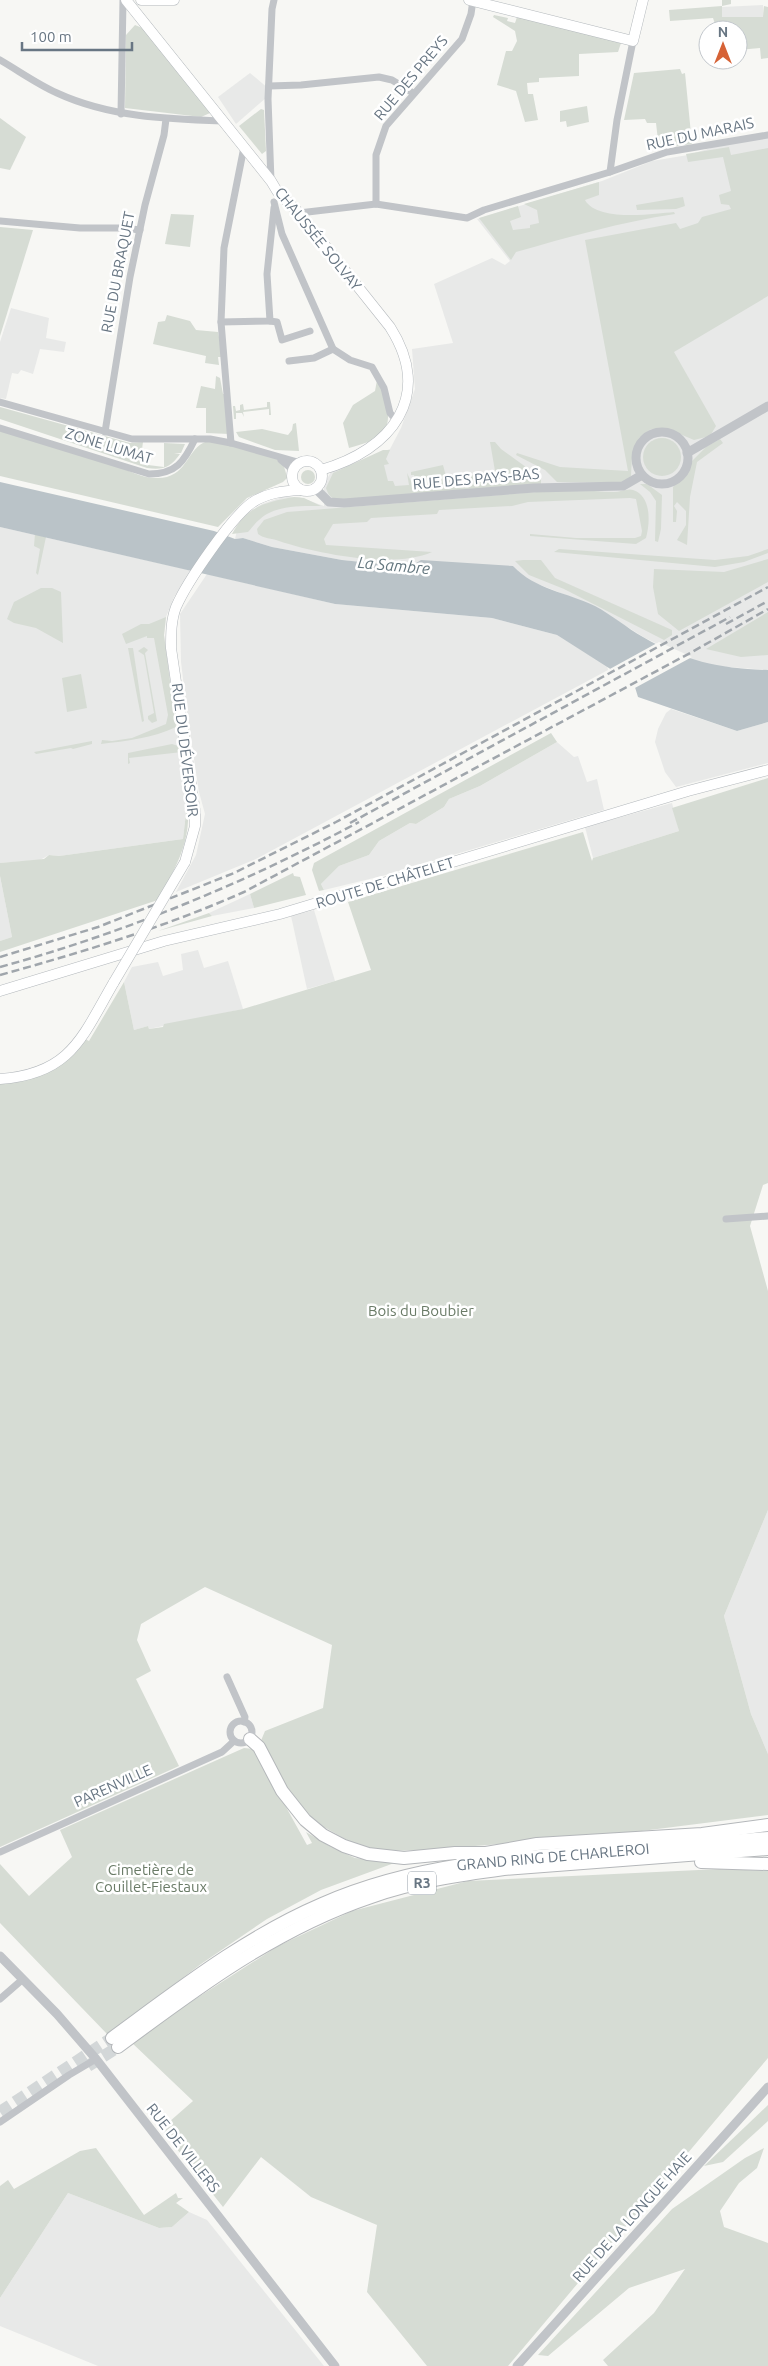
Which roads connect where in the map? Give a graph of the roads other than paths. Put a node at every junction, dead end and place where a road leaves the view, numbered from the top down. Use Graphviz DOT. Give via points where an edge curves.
graph roads {
  1 [pos="125,0"];
  2 [pos="141,0"];
  3 [pos="174,0"];
  4 [pos="274,0"];
  5 [pos="469,0"];
  6 [pos="473,0"];
  7 [pos="643,0"];
  8 [pos="632,41"];
  9 [pos="0,60"];
  10 [pos="269,86"];
  11 [pos="413,94"];
  12 [pos="121,114"];
  13 [pos="166,119"];
  14 [pos="223,121"];
  15 [pos="768,135"];
  16 [pos="244,147"];
  17 [pos="610,172"];
  18 [pos="271,181"];
  19 [pos="277,191"];
  20 [pos="274,202"];
  21 [pos="376,204"];
  22 [pos="299,213"];
  23 [pos="0,221"];
  24 [pos="140,230"];
  25 [pos="270,320"];
  26 [pos="221,322"];
  27 [pos="310,331"];
  28 [pos="333,349"];
  29 [pos="289,362"];
  30 [pos="0,402"];
  31 [pos="768,406"];
  32 [pos="397,422"];
  33 [pos="0,428"];
  34 [pos="105,432"];
  35 [pos="195,439"];
  36 [pos="231,442"];
  37 [pos="688,453"];
  38 [pos="321,470"];
  39 [pos="296,471"];
  40 [pos="642,475"];
  41 [pos="316,489"];
  42 [pos="300,490"];
  43 [pos="279,492"];
  44 [pos="768,770"];
  45 [pos="0,990"];
  46 [pos="0,1078"];
  47 [pos="768,1216"];
  48 [pos="726,1219"];
  49 [pos="227,1677"];
  50 [pos="244,1722"];
  51 [pos="250,1739"];
  52 [pos="234,1741"];
  53 [pos="768,1825"];
  54 [pos="768,1838"];
  55 [pos="537,1844"];
  56 [pos="768,1849"];
  57 [pos="0,1852"];
  58 [pos="670,1858"];
  59 [pos="491,1860"];
  60 [pos="768,1864"];
  61 [pos="0,1956"];
  62 [pos="24,1979"];
  63 [pos="0,1999"];
  64 [pos="96,2059"];
  65 [pos="768,2087"];
  66 [pos="0,2122"];
  67 [pos="335,2366"];
  68 [pos="517,2366"];
  1 -- 12 [label="street"];
  1 -- 14 [label="main road, CHAUSSÉE SOLVAY"];
  2 -- 3 [label="main road"];
  4 -- 10 [label="street"];
  5 -- 6 [label="main road"];
  6 -- 8 [label="main road"];
  6 -- 11 [label="street, RUE DES PREYS" via="462,39"];
  7 -- 8 [label="main road"];
  8 -- 17 [label="street"];
  9 -- 12 [label="street" via="56,93"];
  10 -- 11 [label="street" via="380,77 392,80"];
  10 -- 18 [label="street"];
  11 -- 21 [label="street, RUE DES PREYS" via="386,126 380,140 376,155"];
  12 -- 13 [label="street"];
  13 -- 14 [label="street"];
  13 -- 24 [label="street, RUE DU BRAQUET"];
  14 -- 16 [label="main road, CHAUSSÉE SOLVAY"];
  15 -- 17 [label="street, RUE DU MARAIS" via="667,152"];
  16 -- 18 [label="main road, CHAUSSÉE SOLVAY"];
  16 -- 26 [label="street" via="226,235"];
  17 -- 21 [label="street, RUE DU MARAIS" via="467,218"];
  18 -- 19 [label="main road, CHAUSSÉE SOLVAY"];
  19 -- 20 [label="street"];
  19 -- 22 [label="main road, CHAUSSÉE SOLVAY"];
  20 -- 25 [label="street" via="267,274"];
  20 -- 28 [label="street" via="282,234"];
  21 -- 22 [label="street, RUE DU MARAIS"];
  22 -- 32 [label="main road, CHAUSSÉE SOLVAY" via="400,343 409,378 408,394"];
  23 -- 24 [label="street"];
  24 -- 34 [label="street, RUE DU BRAQUET"];
  25 -- 26 [label="street"];
  25 -- 27 [label="street" via="277,322 282,340"];
  26 -- 36 [label="street"];
  28 -- 29 [label="street" via="314,358"];
  28 -- 32 [label="street" via="350,360 372,367 384,388 390,413"];
  30 -- 34 [label="street"];
  31 -- 37 [label="street"];
  32 -- 38 [label="main road, CHAUSSÉE SOLVAY" via="374,446"];
  33 -- 35 [label="street, ZONE LUMAT" via="149,474 172,470 188,454"];
  34 -- 35 [label="street" via="132,439"];
  35 -- 36 [label="street"];
  36 -- 39 [label="street" via="277,456"];
  37 -- 40 [label="street" via="686,469 675,481 658,484"];
  37 -- 40 [label="street" via="672,434 654,433 641,443 637,451 636,460"];
  38 -- 39 [label="main road" via="310,462"];
  38 -- 41 [label="main road" via="322,481"];
  39 -- 42 [label="main road"];
  39 -- 43 [label="main road, RUE DU DÉVERSOIR"];
  40 -- 41 [label="street, RUE DES PAYS-BAS" via="623,486 542,487 344,503 329,502"];
  41 -- 42 [label="main road"];
  42 -- 43 [label="main road, RUE DU DÉVERSOIR"];
  43 -- 46 [label="main road, RUE DU DÉVERSOIR, bridge" via="254,501 242,510 184,593 171,627 171,648 195,826 186,862 82,1038 48,1069 19,1078"];
  44 -- 45 [label="main road, ROUTE DE CHÂTELET" via="280,914 164,941"];
  47 -- 48 [label="street"];
  49 -- 50 [label="street" via="245,1717"];
  50 -- 51 [label="street" via="252,1729"];
  50 -- 52 [label="street" via="236,1722 231,1728 230,1735"];
  51 -- 52 [label="street, PARENVILLE" via="243,1743"];
  51 -- 55 [label="highway" via="259,1748 282,1791 305,1820 344,1846 368,1854 404,1858 486,1853"];
  52 -- 57 [label="street, PARENVILLE" via="222,1752"];
  53 -- 55 [label="highway" via="685,1835"];
  54 -- 59 [label="highway, GRAND RING DE CHARLEROI / R3"];
  55 -- 59 [label="highway"];
  56 -- 58 [label="highway, GRAND RING DE CHARLEROI / R3"];
  58 -- 59 [label="highway, GRAND RING DE CHARLEROI / R3" via="488,1872 412,1885 372,1896 326,1914 263,1946 115,2042 217,1962 291,1918 345,1894 406,1875"];
  58 -- 60 [label="highway"];
  61 -- 62 [label="street, RUE DE VILLERS"];
  62 -- 63 [label="street"];
  62 -- 64 [label="street, RUE DE VILLERS"];
  64 -- 66 [label="street"];
  64 -- 67 [label="street, RUE DE VILLERS"];
  65 -- 68 [label="street, RUE DE LA LONGUE HAIE"];
}
